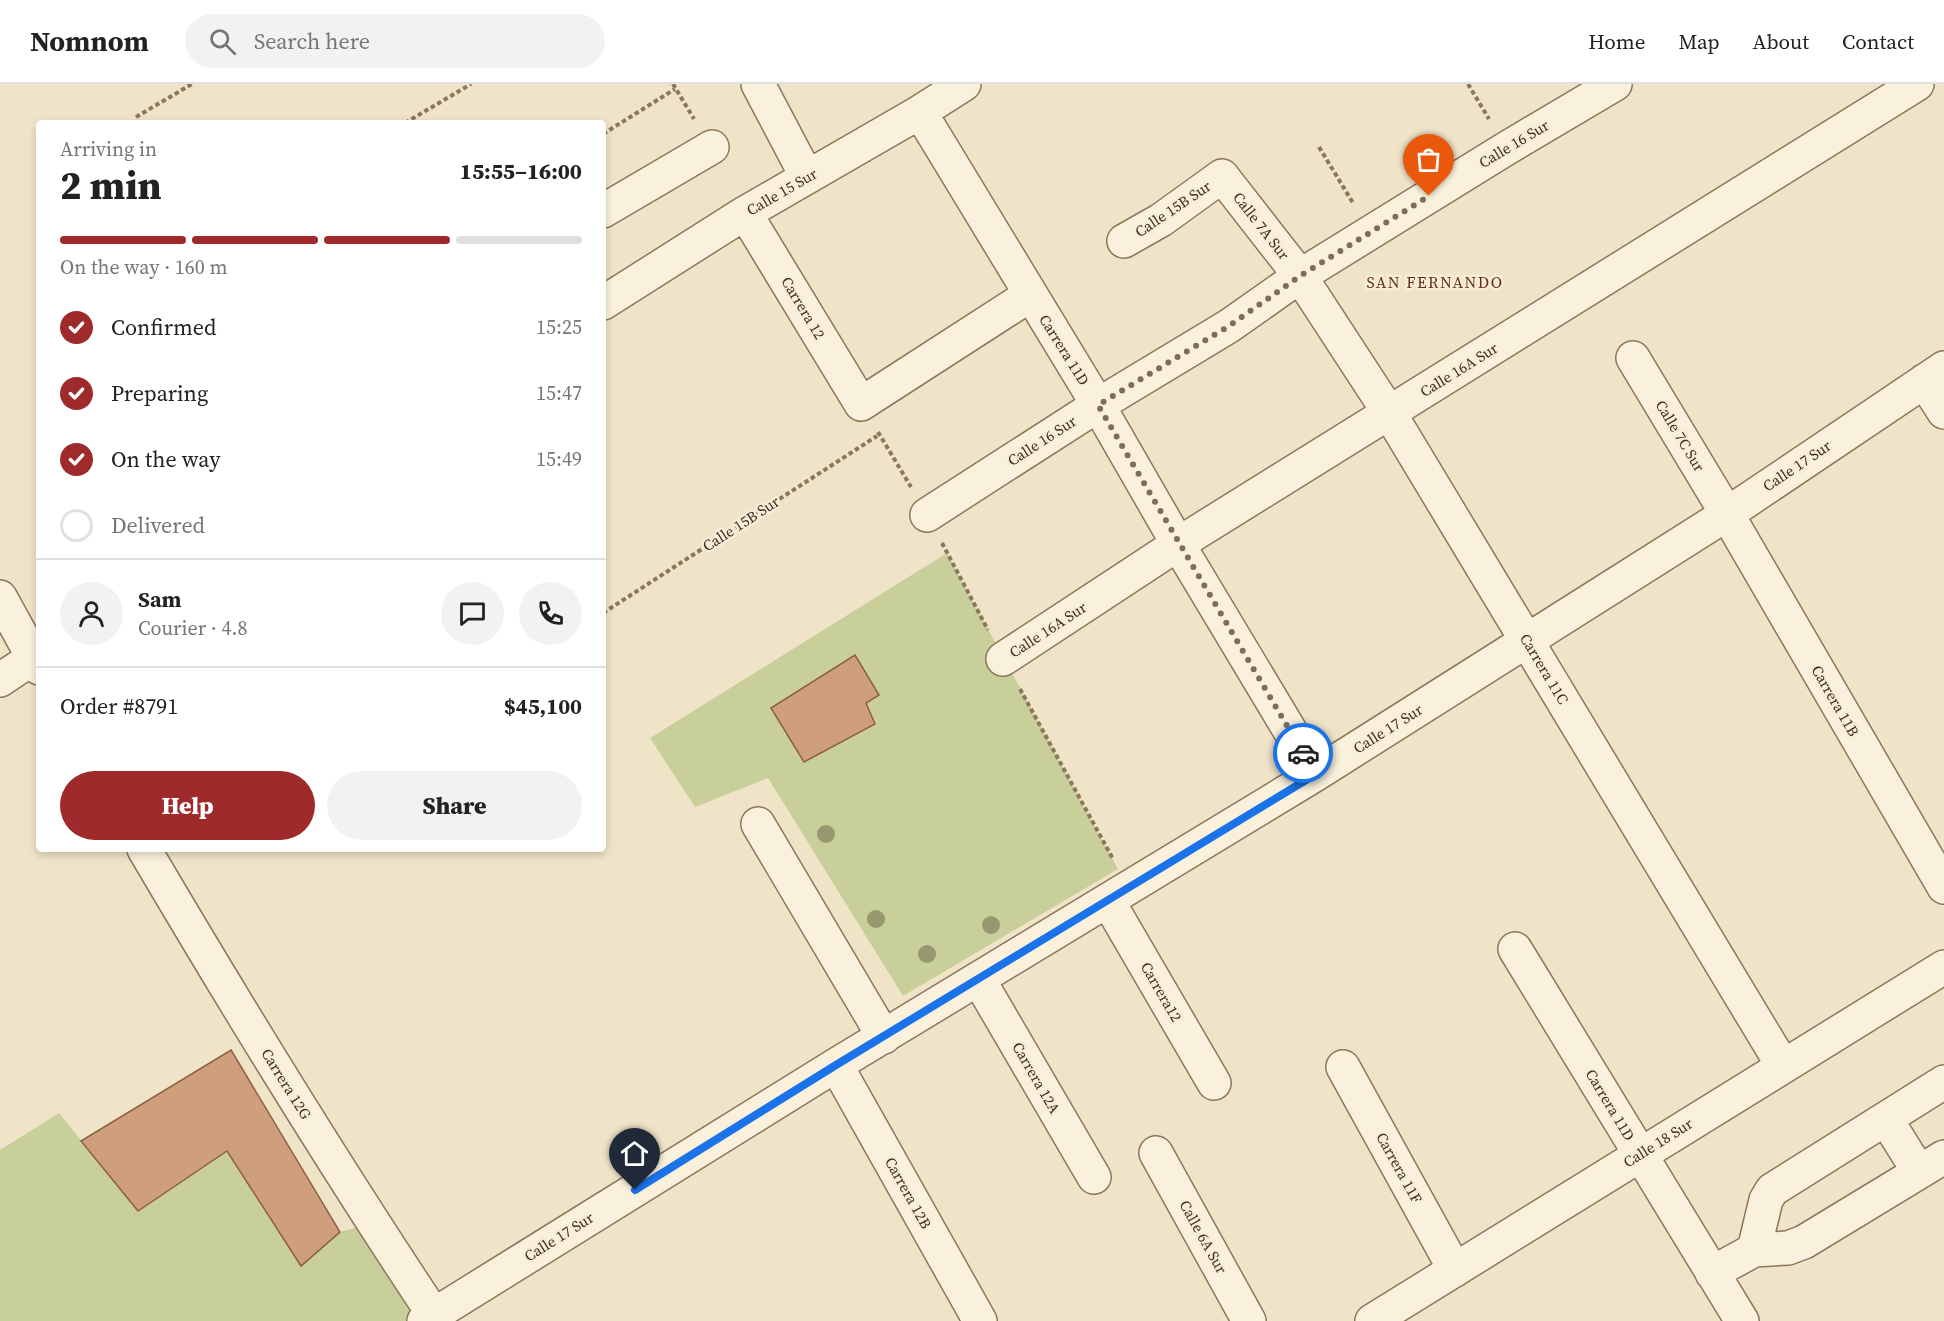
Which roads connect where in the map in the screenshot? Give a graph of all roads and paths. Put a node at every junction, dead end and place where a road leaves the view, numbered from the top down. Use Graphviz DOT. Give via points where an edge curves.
graph roads {
  1 [pos="192,84"];
  2 [pos="471,84"];
  3 [pos="758,84"];
  4 [pos="1468,84"];
  5 [pos="1616,84"];
  6 [pos="1917,84"];
  7 [pos="675,89"];
  8 [pos="938,95"];
  9 [pos="136,117"];
  10 [pos="410,120"];
  11 [pos="606,132"];
  12 [pos="712,147"];
  13 [pos="1319,147"];
  14 [pos="1507,148"];
  15 [pos="1222,176"];
  16 [pos="807,177"];
  17 [pos="606,209"];
  18 [pos="745,213"];
  19 [pos="1371,232"];
  20 [pos="1125,241"];
  21 [pos="1300,276"];
  22 [pos="1030,295"];
  23 [pos="606,301"];
  24 [pos="1633,358"];
  25 [pos="1934,374"];
  26 [pos="1098,405"];
  27 [pos="1944,412"];
  28 [pos="1390,414"];
  29 [pos="880,435"];
  30 [pos="1727,514"];
  31 [pos="927,515"];
  32 [pos="1178,544"];
  33 [pos="0,597"];
  34 [pos="606,611"];
  35 [pos="1527,641"];
  36 [pos="36,658"];
  37 [pos="1003,659"];
  38 [pos="36,661"];
  39 [pos="0,680"];
  40 [pos="1316,774"];
  41 [pos="758,824"];
  42 [pos="146,852"];
  43 [pos="1944,887"];
  44 [pos="1108,902"];
  45 [pos="1515,949"];
  46 [pos="1944,967"];
  47 [pos="979,980"];
  48 [pos="884,1037"];
  49 [pos="836,1065"];
  50 [pos="1782,1066"];
  51 [pos="1343,1067"];
  52 [pos="1944,1082"];
  53 [pos="1214,1083"];
  54 [pos="1886,1119"];
  55 [pos="1156,1153"];
  56 [pos="1640,1154"];
  57 [pos="1932,1165"];
  58 [pos="1094,1177"];
  59 [pos="1754,1250"];
  60 [pos="1455,1270"];
  61 [pos="1712,1273"];
  62 [pos="429,1318"];
  63 [pos="980,1321"];
  64 [pos="1250,1321"];
  65 [pos="1372,1321"];
  66 [pos="1742,1321"];
  1 -- 9 [label="path"];
  2 -- 10 [label="path"];
  3 -- 16 [label="street"];
  4 -- 14 [label="path"];
  5 -- 14 [label="street, Calle 16 Sur"];
  6 -- 28 [label="street, Calle 16A Sur"];
  7 -- 11 [label="path"];
  8 -- 16 [label="street, Calle 15 Sur"];
  8 -- 22 [label="street, Carrera 11D"];
  12 -- 17 [label="street"];
  13 -- 19 [label="path"];
  14 -- 19 [label="street, Calle 16 Sur"];
  15 -- 20 [label="street, Calle 15B Sur"];
  15 -- 21 [label="street, Calle 7A Sur"];
  16 -- 18 [label="street, Calle 15 Sur"];
  18 -- 22 [label="street, Carrera 12" via="861,404"];
  18 -- 23 [label="street, Calle 15 Sur"];
  19 -- 21 [label="street, Calle 16 Sur"];
  21 -- 26 [label="street, Calle 16 Sur" via="1229,326"];
  21 -- 28 [label="street, Carrera 11C"];
  22 -- 26 [label="street, Carrera 11D"];
  24 -- 30 [label="street, Calle 7C Sur"];
  25 -- 27 [label="street"];
  25 -- 30 [label="street, Calle 17 Sur"];
  26 -- 31 [label="street, Calle 16 Sur"];
  26 -- 32 [label="street, Carrera 11D"];
  28 -- 32 [label="street, Calle 16A Sur"];
  28 -- 35 [label="street, Carrera 11C"];
  29 -- 34 [label="path, Calle 15B Sur"];
  30 -- 35 [label="street, Calle 17 Sur"];
  30 -- 43 [label="street, Carrera 11B"];
  32 -- 37 [label="street, Calle 16A Sur"];
  32 -- 40 [label="street, Carrera 11D"];
  33 -- 36 [label="street"];
  35 -- 40 [label="street, Calle 17 Sur"];
  35 -- 50 [label="street, Carrera 11C"];
  38 -- 39 [label="street"];
  40 -- 44 [label="street, Calle 17 Sur"];
  41 -- 48 [label="street"];
  42 -- 62 [label="street, Carrera 12G"];
  44 -- 47 [label="street, Calle 17 Sur"];
  44 -- 53 [label="street, Carrera12"];
  45 -- 56 [label="street, Carrera 11D"];
  46 -- 50 [label="street, Calle 18 Sur"];
  47 -- 48 [label="street, Calle 17 Sur"];
  47 -- 58 [label="street, Carrera 12A"];
  48 -- 49 [label="street, Calle 17 Sur"];
  49 -- 62 [label="street, Calle 17 Sur"];
  49 -- 63 [label="street, Carrera 12B"];
  50 -- 56 [label="street, Calle 18 Sur"];
  51 -- 60 [label="street, Carrera 11F"];
  52 -- 54 [label="street"];
  54 -- 57 [label="street"];
  54 -- 59 [label="street" via="1772,1190"];
  55 -- 64 [label="street, Calle 6A Sur"];
  56 -- 60 [label="street, Calle 18 Sur"];
  56 -- 61 [label="street, Carrera 11D"];
  57 -- 59 [label="street" via="1804,1242 1788,1248"];
  59 -- 61 [label="street"];
  60 -- 65 [label="street, Calle 18 Sur"];
  61 -- 66 [label="street, Carrera 11D"];
}
